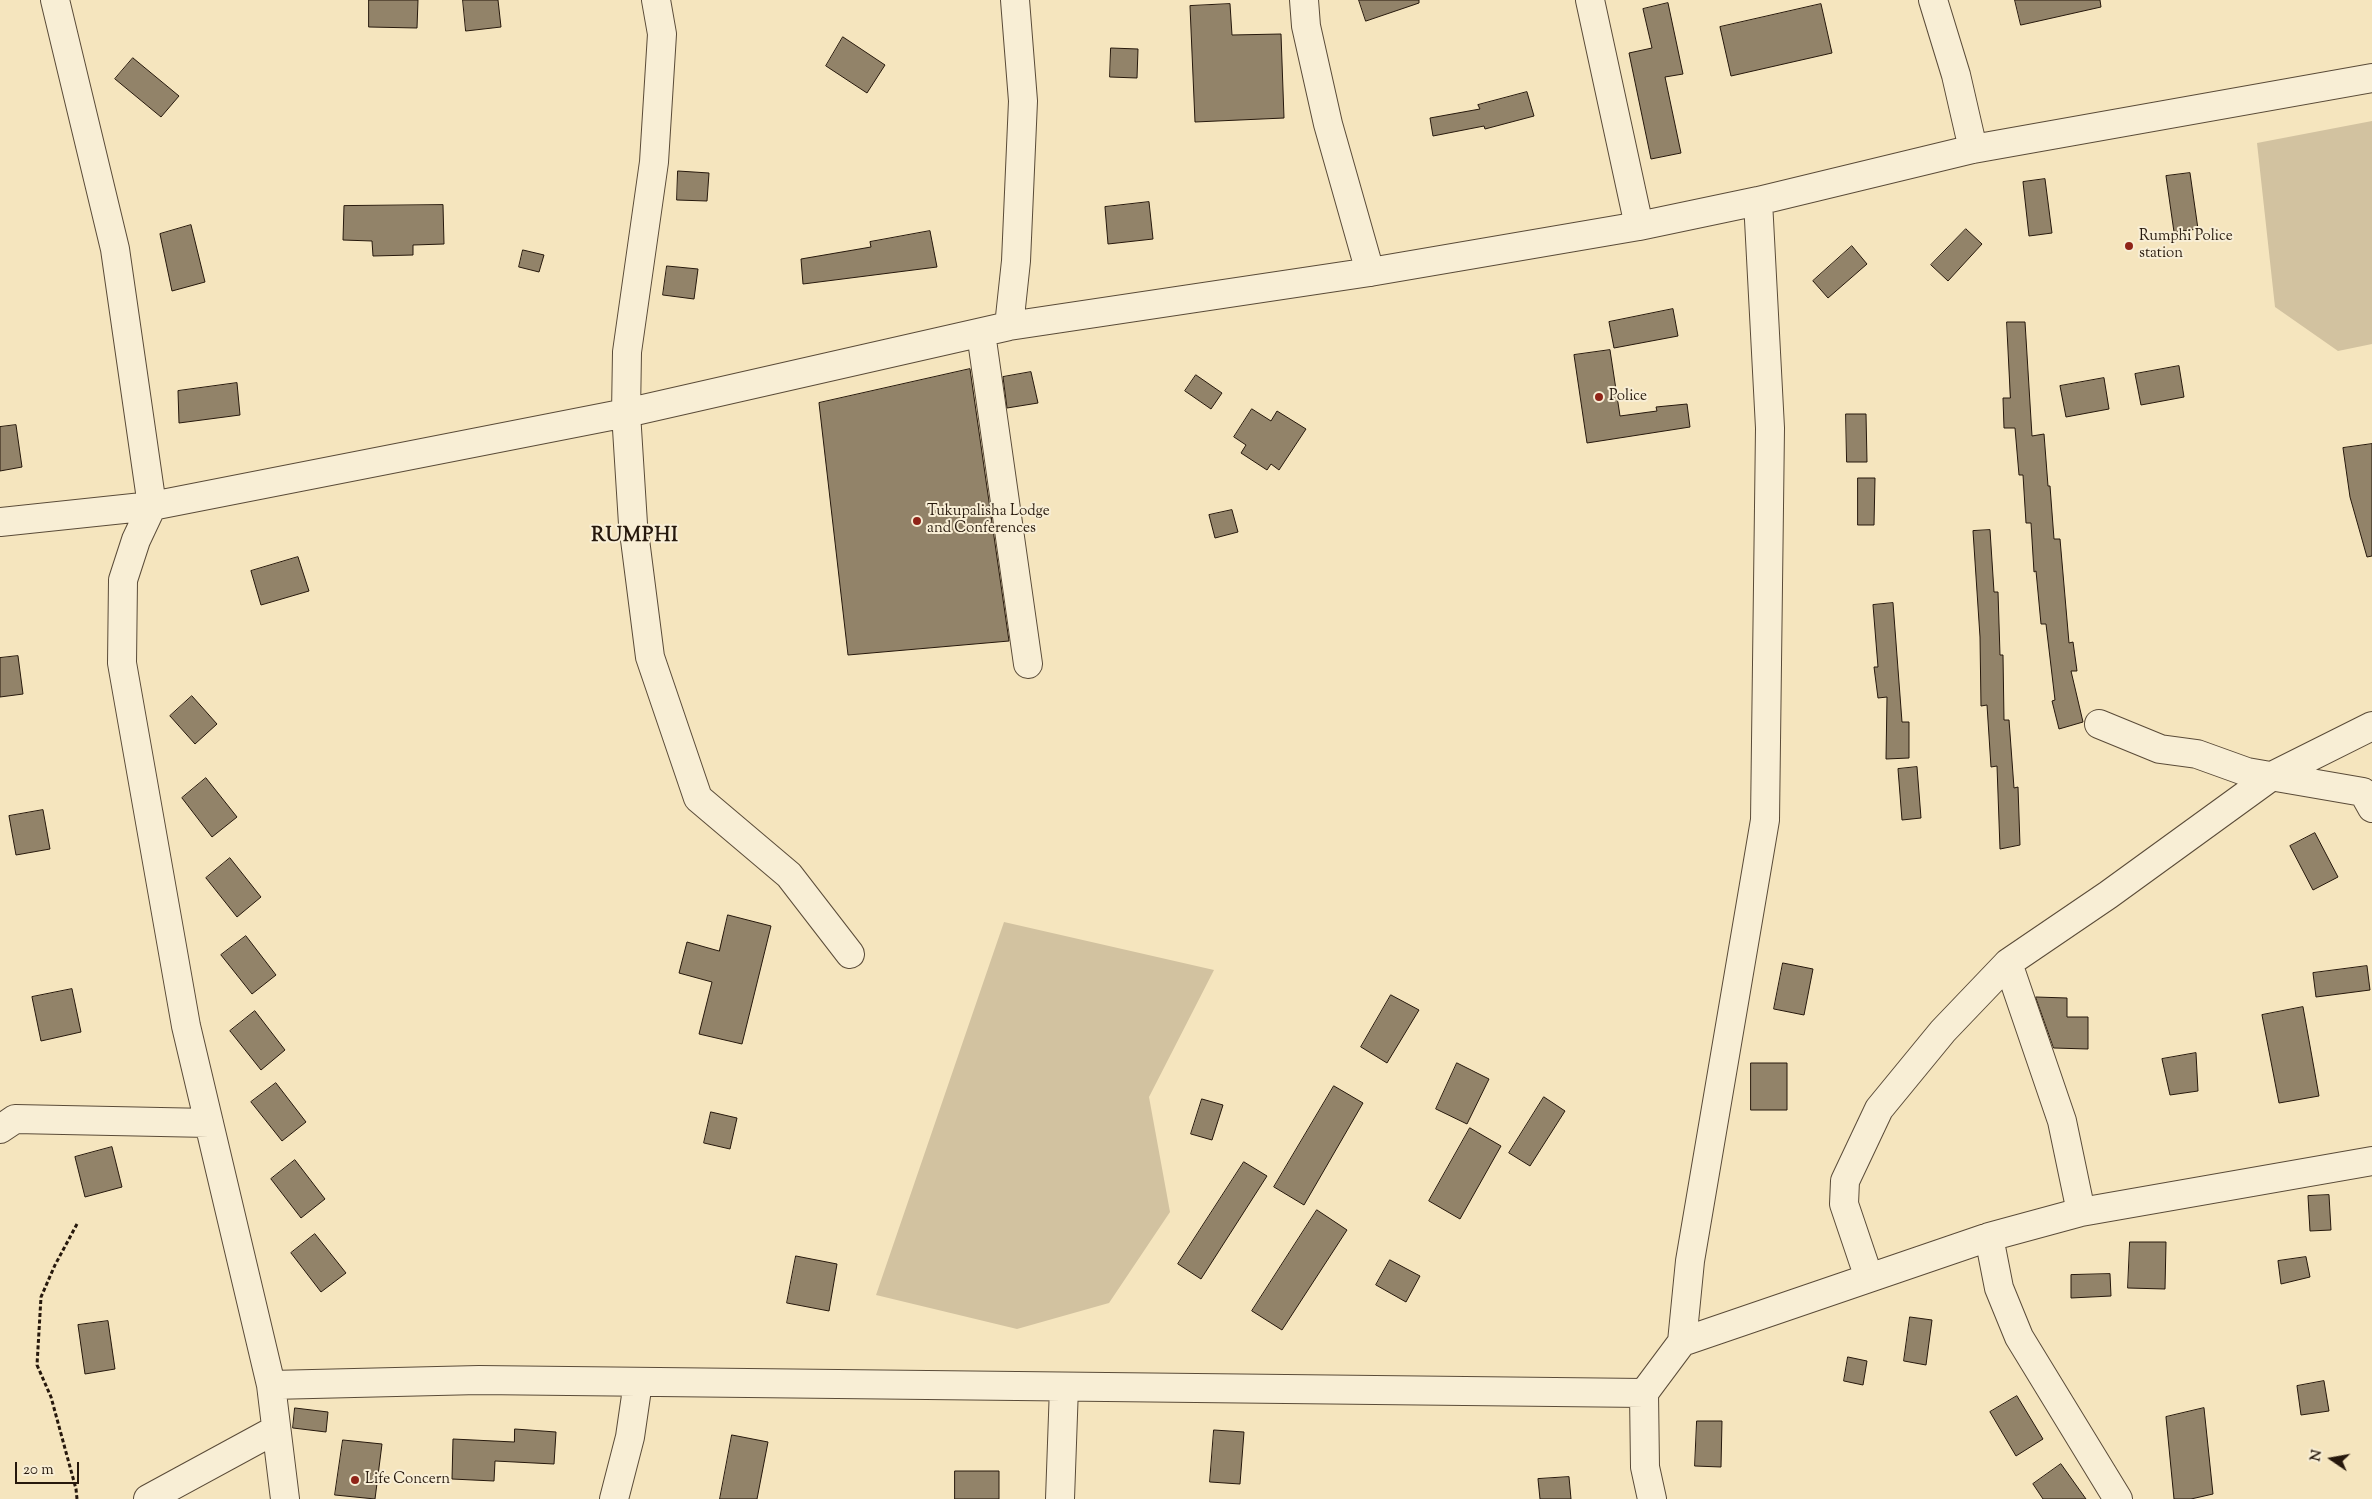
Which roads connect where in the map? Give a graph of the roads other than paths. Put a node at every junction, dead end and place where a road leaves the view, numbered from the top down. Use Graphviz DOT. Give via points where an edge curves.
graph roads {
  1 [pos="55,0"];
  2 [pos="656,0"];
  3 [pos="1015,0"];
  4 [pos="1304,0"];
  5 [pos="1590,0"];
  6 [pos="1933,0"];
  7 [pos="2372,78"];
  8 [pos="1973,149"];
  9 [pos="1758,201"];
  10 [pos="1639,226"];
  11 [pos="1370,272"];
  12 [pos="1009,326"];
  13 [pos="981,333"];
  14 [pos="626,413"];
  15 [pos="152,506"];
  16 [pos="0,522"];
  17 [pos="1028,664"];
  18 [pos="2099,724"];
  19 [pos="2372,726"];
  20 [pos="2272,776"];
  21 [pos="2369,791"];
  22 [pos="850,954"];
  23 [pos="2008,963"];
  24 [pos="209,1123"];
  25 [pos="0,1129"];
  26 [pos="2372,1161"];
  27 [pos="2081,1212"];
  28 [pos="1989,1237"];
  29 [pos="1869,1278"];
  30 [pos="1682,1342"];
  31 [pos="638,1382"];
  32 [pos="271,1385"];
  33 [pos="1064,1387"];
  34 [pos="1644,1394"];
  35 [pos="275,1430"];
  36 [pos="148,1499"];
  37 [pos="285,1499"];
  38 [pos="614,1499"];
  39 [pos="1060,1499"];
  40 [pos="1652,1499"];
  41 [pos="2118,1499"];
  1 -- 15 [label="street" via="115,249"];
  2 -- 14 [label="street" via="662,34 654,162 627,352"];
  3 -- 12 [label="street" via="1023,101 1016,261"];
  4 -- 11 [label="street" via="1306,26 1328,124"];
  5 -- 10 [label="street"];
  6 -- 8 [label="street" via="1956,75"];
  7 -- 8 [label="street"];
  8 -- 9 [label="street"];
  9 -- 10 [label="street"];
  9 -- 30 [label="street" via="1770,428 1765,820 1690,1261"];
  10 -- 11 [label="street"];
  11 -- 12 [label="street"];
  12 -- 13 [label="street"];
  13 -- 14 [label="street"];
  13 -- 17 [label="street"];
  14 -- 15 [label="street"];
  14 -- 22 [label="street" via="632,524 650,657 698,798 789,874"];
  15 -- 16 [label="street"];
  15 -- 24 [label="street" via="136,540 124,580 122,663 186,1026"];
  18 -- 20 [label="street" via="2160,749 2198,754 2247,772"];
  19 -- 20 [label="street"];
  20 -- 21 [label="street"];
  20 -- 23 [label="street"];
  23 -- 27 [label="street" via="2062,1121"];
  23 -- 29 [label="street" via="1943,1031 1880,1109 1845,1182 1844,1204"];
  24 -- 25 [label="street" via="15,1119"];
  24 -- 32 [label="street"];
  26 -- 27 [label="street"];
  27 -- 28 [label="street"];
  28 -- 29 [label="street"];
  28 -- 41 [label="street" via="1999,1288 2019,1337"];
  29 -- 30 [label="street"];
  30 -- 34 [label="street"];
  31 -- 32 [label="street" via="479,1380"];
  31 -- 33 [label="street"];
  31 -- 38 [label="street" via="630,1437"];
  32 -- 35 [label="street"];
  33 -- 34 [label="street"];
  33 -- 39 [label="street"];
  34 -- 40 [label="street" via="1645,1467"];
  35 -- 36 [label="street"];
  35 -- 37 [label="street"];
}
